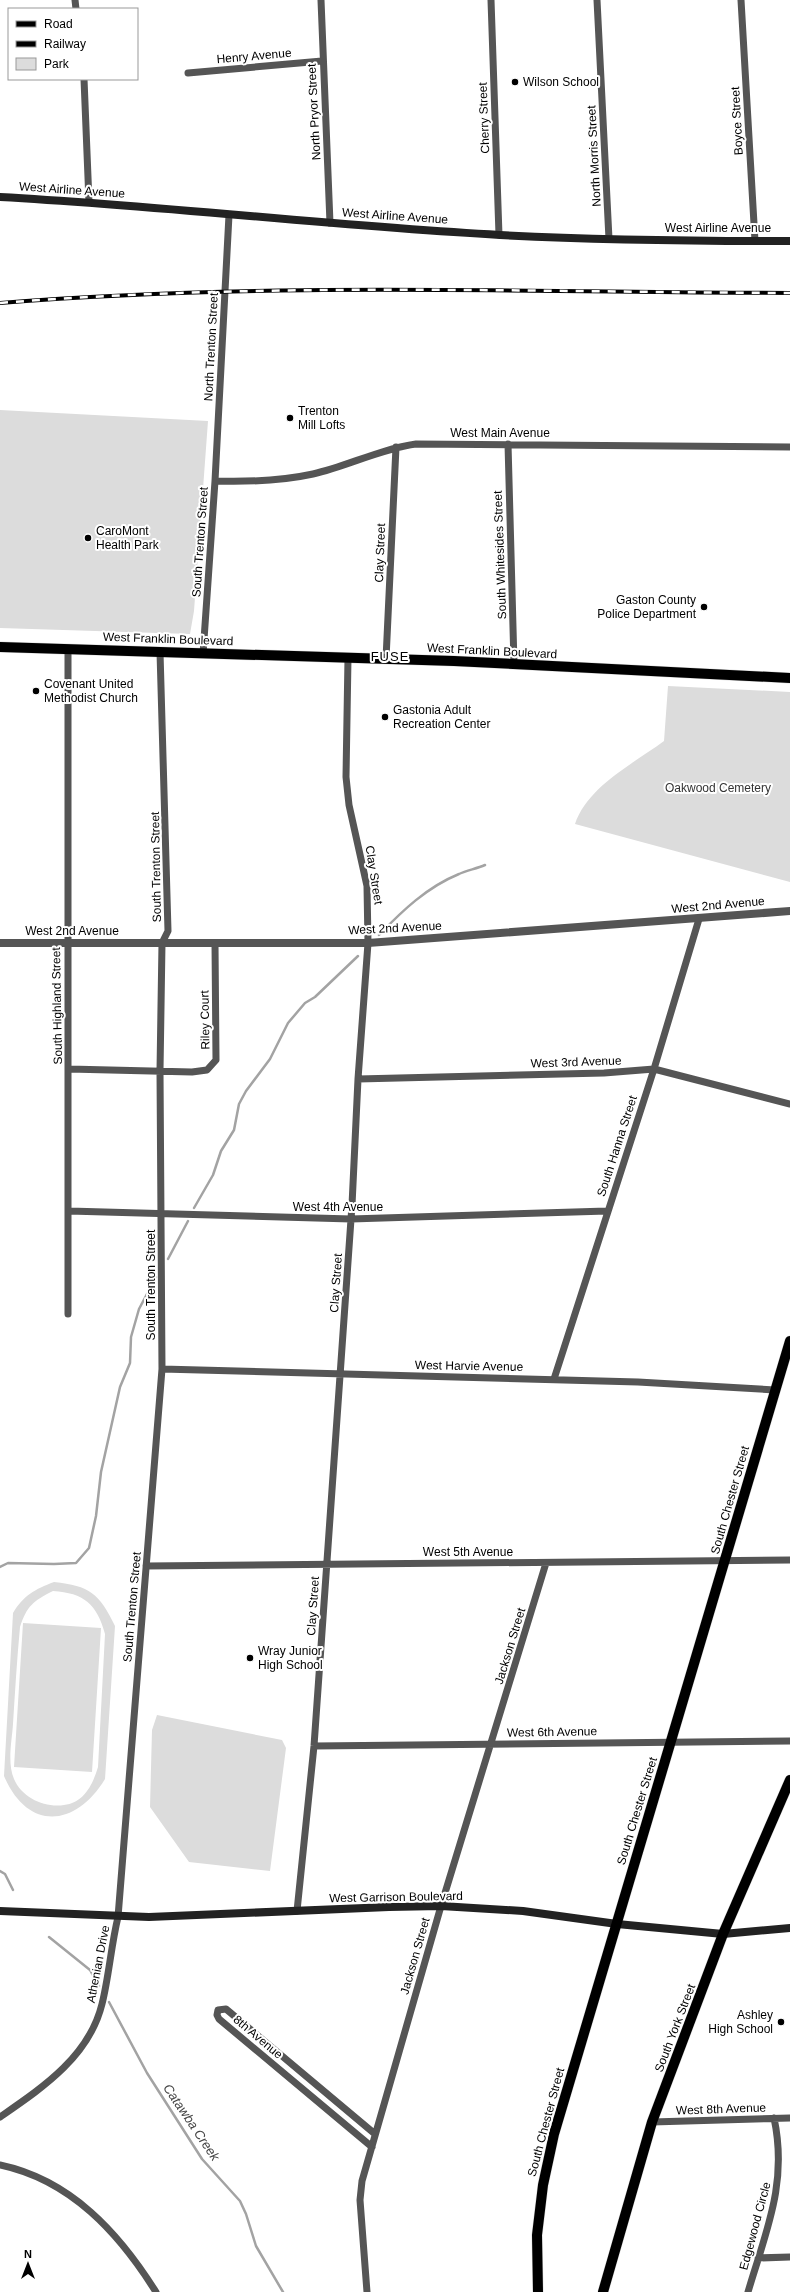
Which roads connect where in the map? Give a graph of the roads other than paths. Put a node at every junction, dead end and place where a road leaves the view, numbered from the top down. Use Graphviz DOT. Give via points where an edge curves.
graph roads {
  1 [pos="321,0"];
  2 [pos="491,0"];
  3 [pos="597,0"];
  4 [pos="741,0"];
  5 [pos="322,61"];
  6 [pos="188,73"];
  7 [pos="84,80"];
  8 [pos="0,197"];
  9 [pos="90,202"];
  10 [pos="229,215"];
  11 [pos="330,223"];
  12 [pos="499,235"];
  13 [pos="609,240"];
  14 [pos="755,241"];
  15 [pos="790,241"];
  16 [pos="508,444"];
  17 [pos="396,447"];
  18 [pos="790,447"];
  19 [pos="216,481"];
  20 [pos="0,648"];
  21 [pos="68,649"];
  22 [pos="160,652"];
  23 [pos="203,654"];
  24 [pos="348,658"];
  25 [pos="386,659"];
  26 [pos="514,664"];
  27 [pos="790,678"];
  28 [pos="790,912"];
  29 [pos="700,919"];
  30 [pos="0,942"];
  31 [pos="67,942"];
  32 [pos="215,943"];
  33 [pos="368,943"];
  34 [pos="162,944"];
  35 [pos="69,1069"];
  36 [pos="654,1069"];
  37 [pos="160,1071"];
  38 [pos="358,1079"];
  39 [pos="790,1104"];
  40 [pos="69,1211"];
  41 [pos="607,1212"];
  42 [pos="162,1214"];
  43 [pos="351,1219"];
  44 [pos="68,1314"];
  45 [pos="790,1341"];
  46 [pos="162,1369"];
  47 [pos="340,1374"];
  48 [pos="554,1379"];
  49 [pos="775,1390"];
  50 [pos="790,1560"];
  51 [pos="726,1561"];
  52 [pos="546,1562"];
  53 [pos="327,1564"];
  54 [pos="146,1566"];
  55 [pos="790,1741"];
  56 [pos="672,1742"];
  57 [pos="492,1744"];
  58 [pos="314,1746"];
  59 [pos="790,1780"];
  60 [pos="441,1906"];
  61 [pos="296,1911"];
  62 [pos="0,1912"];
  63 [pos="118,1917"];
  64 [pos="617,1924"];
  65 [pos="790,1928"];
  66 [pos="724,1934"];
  67 [pos="0,2117"];
  68 [pos="774,2118"];
  69 [pos="790,2118"];
  70 [pos="652,2122"];
  71 [pos="375,2134"];
  72 [pos="372,2147"];
  73 [pos="0,2165"];
  74 [pos="790,2257"];
  75 [pos="758,2258"];
  76 [pos="156,2292"];
  77 [pos="367,2292"];
  78 [pos="538,2292"];
  79 [pos="604,2292"];
  80 [pos="748,2292"];
  1 -- 5 [label="street, North Pryor Street"];
  2 -- 12 [label="street, Cherry Street"];
  3 -- 13 [label="street, North Morris Street"];
  4 -- 14 [label="street, Boyce Street"];
  5 -- 6 [label="street, Henry Avenue"];
  5 -- 11 [label="street, North Pryor Street"];
  7 -- 9 [label="street"];
  8 -- 9 [label="main road, West Airline Avenue"];
  9 -- 10 [label="main road, West Airline Avenue"];
  10 -- 11 [label="main road, West Airline Avenue"];
  10 -- 19 [label="street, North Trenton Street"];
  11 -- 12 [label="main road, West Airline Avenue"];
  12 -- 13 [label="main road, West Airline Avenue"];
  13 -- 14 [label="main road, West Airline Avenue"];
  14 -- 15 [label="main road, West Airline Avenue"];
  16 -- 17 [label="street, West Main Avenue" via="416,444"];
  16 -- 18 [label="street, West Main Avenue"];
  16 -- 26 [label="street, South Whitesides Street"];
  17 -- 19 [label="street, West Main Avenue" via="314,474 260,482"];
  17 -- 25 [label="street, Clay Street"];
  19 -- 23 [label="street, South Trenton Street"];
  20 -- 21 [label="main road, West Franklin Boulevard"];
  21 -- 22 [label="main road, West Franklin Boulevard"];
  21 -- 31 [label="street, South Highland Street"];
  22 -- 23 [label="main road, West Franklin Boulevard"];
  22 -- 34 [label="street, South Trenton Street" via="168,930"];
  23 -- 24 [label="main road, West Franklin Boulevard"];
  24 -- 25 [label="main road, West Franklin Boulevard"];
  24 -- 33 [label="street, Clay Street" via="346,778 349,805 367,886"];
  25 -- 26 [label="main road, West Franklin Boulevard"];
  26 -- 27 [label="main road, West Franklin Boulevard"];
  28 -- 29 [label="street, West 2nd Avenue"];
  29 -- 33 [label="street, West 2nd Avenue"];
  29 -- 36 [label="street, South Hanna Street"];
  30 -- 31 [label="street, West 2nd Avenue"];
  31 -- 34 [label="street, West 2nd Avenue"];
  31 -- 35 [label="street, South Highland Street"];
  32 -- 33 [label="street, West 2nd Avenue"];
  32 -- 34 [label="street, West 2nd Avenue"];
  32 -- 37 [label="street, Riley Court" via="216,1060 207,1070"];
  33 -- 38 [label="street, Clay Street"];
  34 -- 37 [label="street, South Trenton Street"];
  35 -- 37 [label="street"];
  35 -- 40 [label="street, South Highland Street"];
  36 -- 38 [label="street, West 3rd Avenue" via="604,1073"];
  36 -- 39 [label="street, West 3rd Avenue"];
  36 -- 41 [label="street, South Hanna Street"];
  37 -- 42 [label="street, South Trenton Street"];
  38 -- 43 [label="street, Clay Street"];
  40 -- 42 [label="street, West 4th Avenue"];
  40 -- 44 [label="street, South Highland Street"];
  41 -- 43 [label="street, West 4th Avenue"];
  41 -- 48 [label="street, South Hanna Street"];
  42 -- 43 [label="street, West 4th Avenue"];
  42 -- 46 [label="street, South Trenton Street"];
  43 -- 47 [label="street, Clay Street"];
  45 -- 49 [label="main road, South Chester Street"];
  46 -- 47 [label="street, West Harvie Avenue"];
  46 -- 54 [label="street, South Trenton Street"];
  47 -- 48 [label="street, West Harvie Avenue"];
  47 -- 53 [label="street, Clay Street"];
  48 -- 49 [label="street, West Harvie Avenue"];
  49 -- 51 [label="main road, South Chester Street"];
  50 -- 51 [label="street, West 5th Avenue"];
  51 -- 52 [label="street, West 5th Avenue"];
  51 -- 56 [label="main road, South Chester Street"];
  52 -- 53 [label="street, West 5th Avenue"];
  52 -- 57 [label="street, Jackson Street"];
  53 -- 54 [label="street, West 5th Avenue"];
  53 -- 58 [label="street, Clay Street"];
  54 -- 63 [label="street, South Trenton Street"];
  55 -- 56 [label="street, West 6th Avenue"];
  56 -- 57 [label="street, West 6th Avenue"];
  56 -- 64 [label="main road, South Chester Street"];
  57 -- 58 [label="street, West 6th Avenue"];
  57 -- 60 [label="street, Jackson Street"];
  58 -- 61 [label="street, Clay Street"];
  59 -- 66 [label="main road, South York Street"];
  60 -- 61 [label="main road, West Garrison Boulevard"];
  60 -- 64 [label="main road, West Garrison Boulevard" via="523,1911"];
  60 -- 71 [label="street, Jackson Street"];
  61 -- 63 [label="main road, West Garrison Boulevard"];
  62 -- 63 [label="main road, West Garrison Boulevard"];
  63 -- 67 [label="street, Athenian Drive" via="102,2006 94,2026 78,2053 58,2074"];
  64 -- 66 [label="main road, West Garrison Boulevard"];
  64 -- 78 [label="main road, South Chester Street" via="554,2134 543,2185 537,2235"];
  65 -- 66 [label="main road, West Garrison Boulevard"];
  66 -- 70 [label="main road, South York Street"];
  68 -- 69 [label="street, West 8th Avenue"];
  68 -- 70 [label="street, West 8th Avenue"];
  68 -- 75 [label="street, Edgewood Circle" via="780,2154 779,2182"];
  70 -- 79 [label="main road, South York Street"];
  71 -- 72 [label="street, Jackson Street"];
  71 -- 72 [label="street, 8th Avenue" via="226,2009 218,2010 219,2019"];
  72 -- 77 [label="street, Jackson Street" via="362,2181 360,2200"];
  73 -- 76 [label="street" via="32,2173 72,2195 123,2244"];
  74 -- 75 [label="street"];
  75 -- 80 [label="street, Edgewood Circle"];
}
